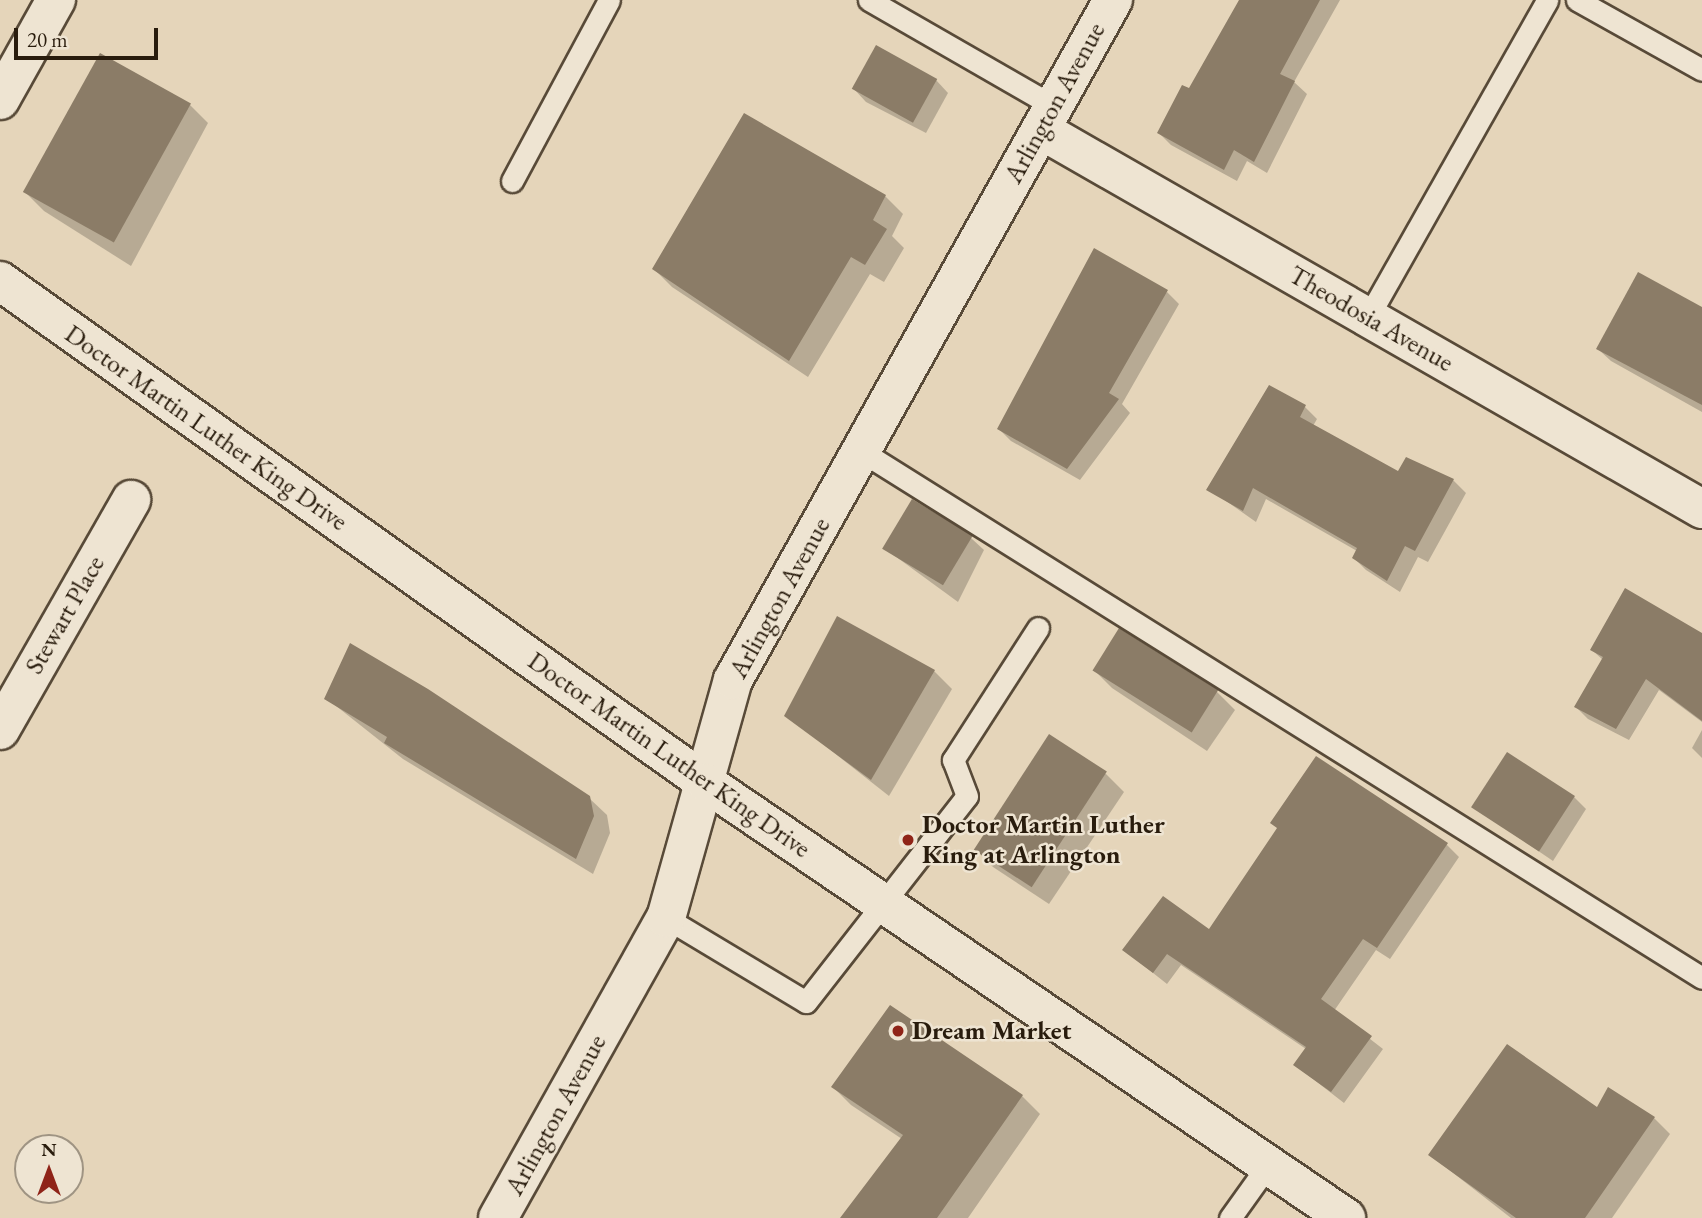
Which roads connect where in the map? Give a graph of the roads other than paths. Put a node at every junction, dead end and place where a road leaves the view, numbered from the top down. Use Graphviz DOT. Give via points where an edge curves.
graph roads {
  1 [pos="57,0"];
  2 [pos="608,0"];
  3 [pos="869,0"];
  4 [pos="1113,0"];
  5 [pos="1547,0"];
  6 [pos="1577,0"];
  7 [pos="1702,70"];
  8 [pos="0,100"];
  9 [pos="1047,118"];
  10 [pos="512,181"];
  11 [pos="0,281"];
  12 [pos="1368,317"];
  13 [pos="861,451"];
  14 [pos="131,500"];
  15 [pos="1702,509"];
  16 [pos="1038,628"];
  17 [pos="0,730"];
  18 [pos="706,783"];
  19 [pos="883,903"];
  20 [pos="666,918"];
  21 [pos="1702,978"];
  22 [pos="1268,1165"];
  23 [pos="498,1218"];
  24 [pos="1230,1218"];
  25 [pos="1346,1218"];
  1 -- 8 [label="street"];
  2 -- 10 [label="lane"];
  3 -- 9 [label="lane"];
  4 -- 9 [label="street, Arlington Avenue"];
  5 -- 12 [label="lane"];
  6 -- 7 [label="lane"];
  9 -- 12 [label="street, Theodosia Avenue"];
  9 -- 13 [label="street, Arlington Avenue"];
  11 -- 18 [label="street, Doctor Martin Luther King Drive"];
  12 -- 15 [label="street, Theodosia Avenue"];
  13 -- 18 [label="street, Arlington Avenue" via="733,680"];
  13 -- 21 [label="lane"];
  14 -- 17 [label="street, Stewart Place"];
  16 -- 19 [label="lane" via="953,760 967,796"];
  18 -- 19 [label="street, Doctor Martin Luther King Drive"];
  18 -- 20 [label="street, Arlington Avenue"];
  19 -- 20 [label="lane" via="806,1002"];
  19 -- 22 [label="street, Doctor Martin Luther King Drive"];
  20 -- 23 [label="street, Arlington Avenue"];
  22 -- 24 [label="lane"];
  22 -- 25 [label="street, Doctor Martin Luther King Drive"];
}
